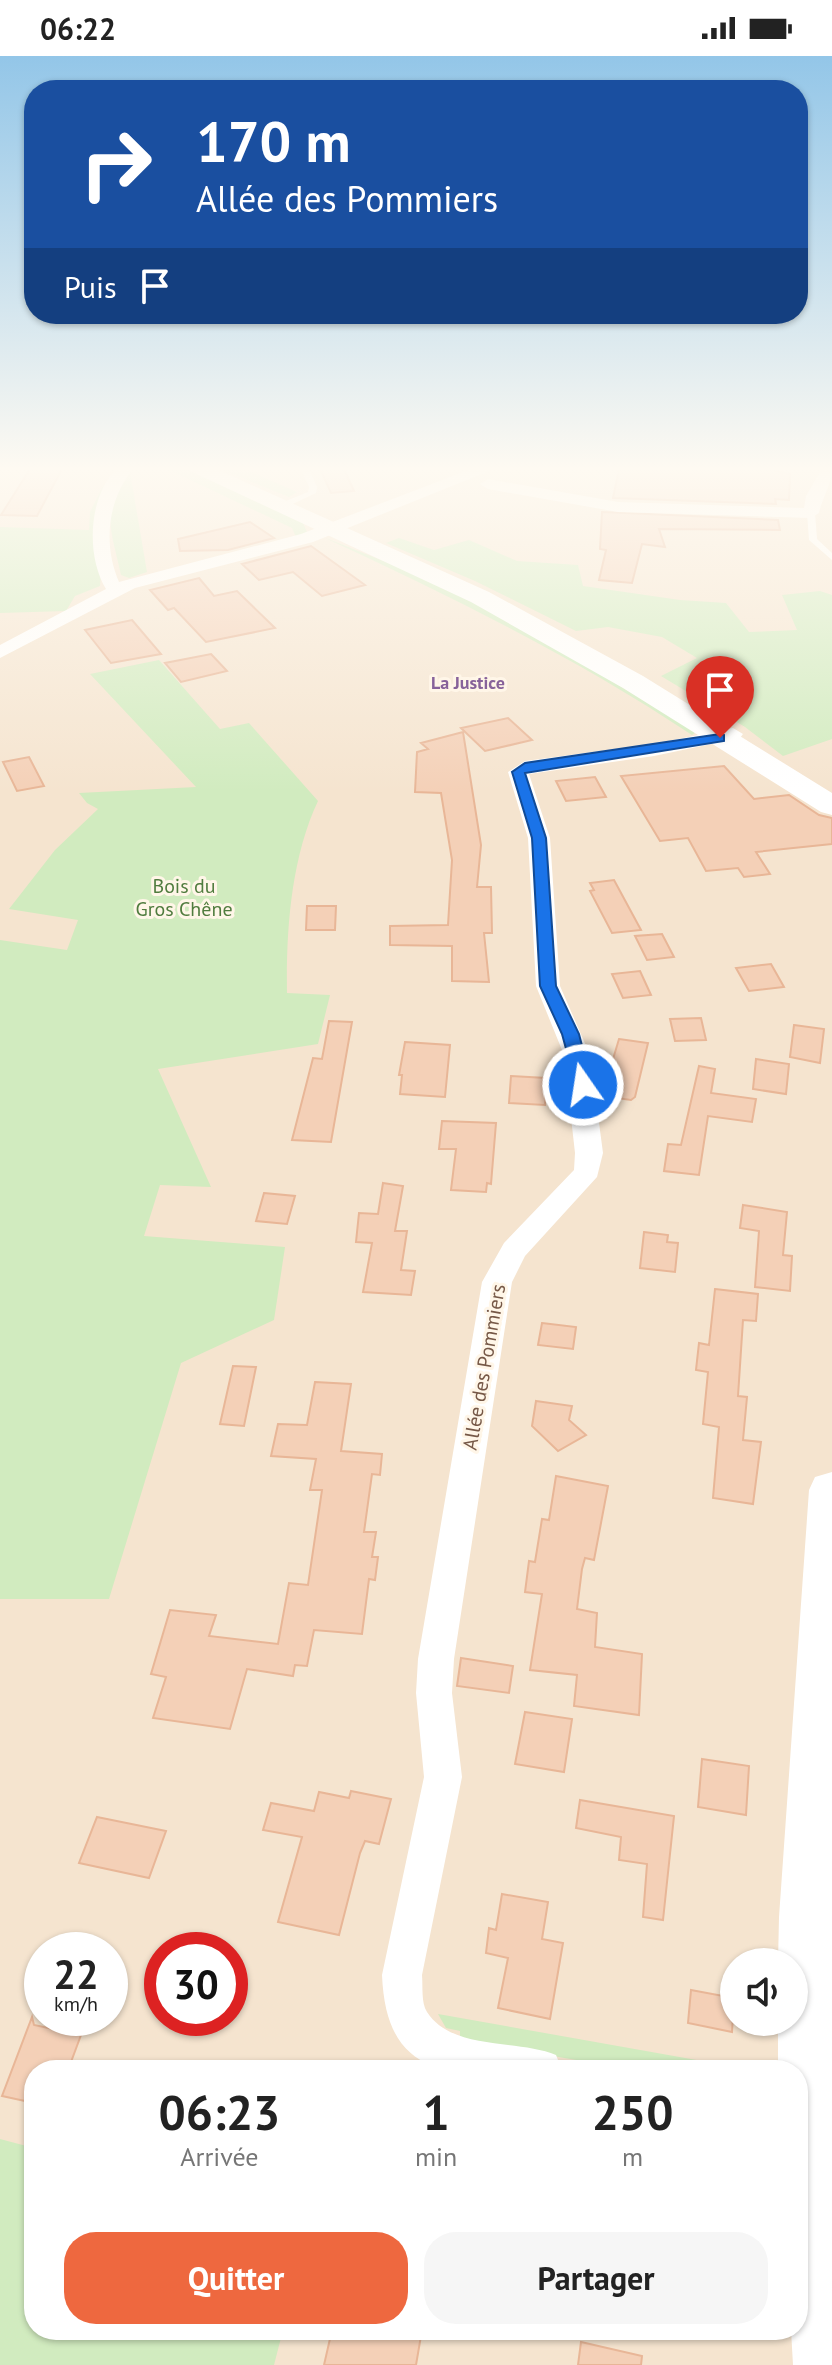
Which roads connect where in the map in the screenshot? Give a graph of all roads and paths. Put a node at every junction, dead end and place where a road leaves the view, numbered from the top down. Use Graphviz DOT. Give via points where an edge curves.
graph roads {
  1 [pos="108,577"];
  2 [pos="156,577"];
  3 [pos="437,577"];
  4 [pos="116,591"];
  5 [pos="0,652"];
  6 [pos="726,736"];
  7 [pos="832,797"];
  8 [pos="832,806"];
  9 [pos="832,1490"];
  10 [pos="489,2060"];
  11 [pos="804,2060"];
  12 [pos="808,2166"];
  13 [pos="827,2365"];
  1 -- 4 [label="street"];
  2 -- 4 [label="street"];
  3 -- 6 [label="main road"];
  4 -- 5 [label="street"];
  6 -- 7 [label="main road"];
  6 -- 8 [label="main road"];
  6 -- 10 [label="street, Allée des Pommiers" via="518,772 539,838 548,986 577,1055 589,1153 587,1171 514,1250 497,1282 436,1659 434,1693 443,1777 400,2001 407,2023 421,2041"];
  9 -- 11 [label="main road" via="807,1917"];
  12 -- 13 [label="main road"];
}
